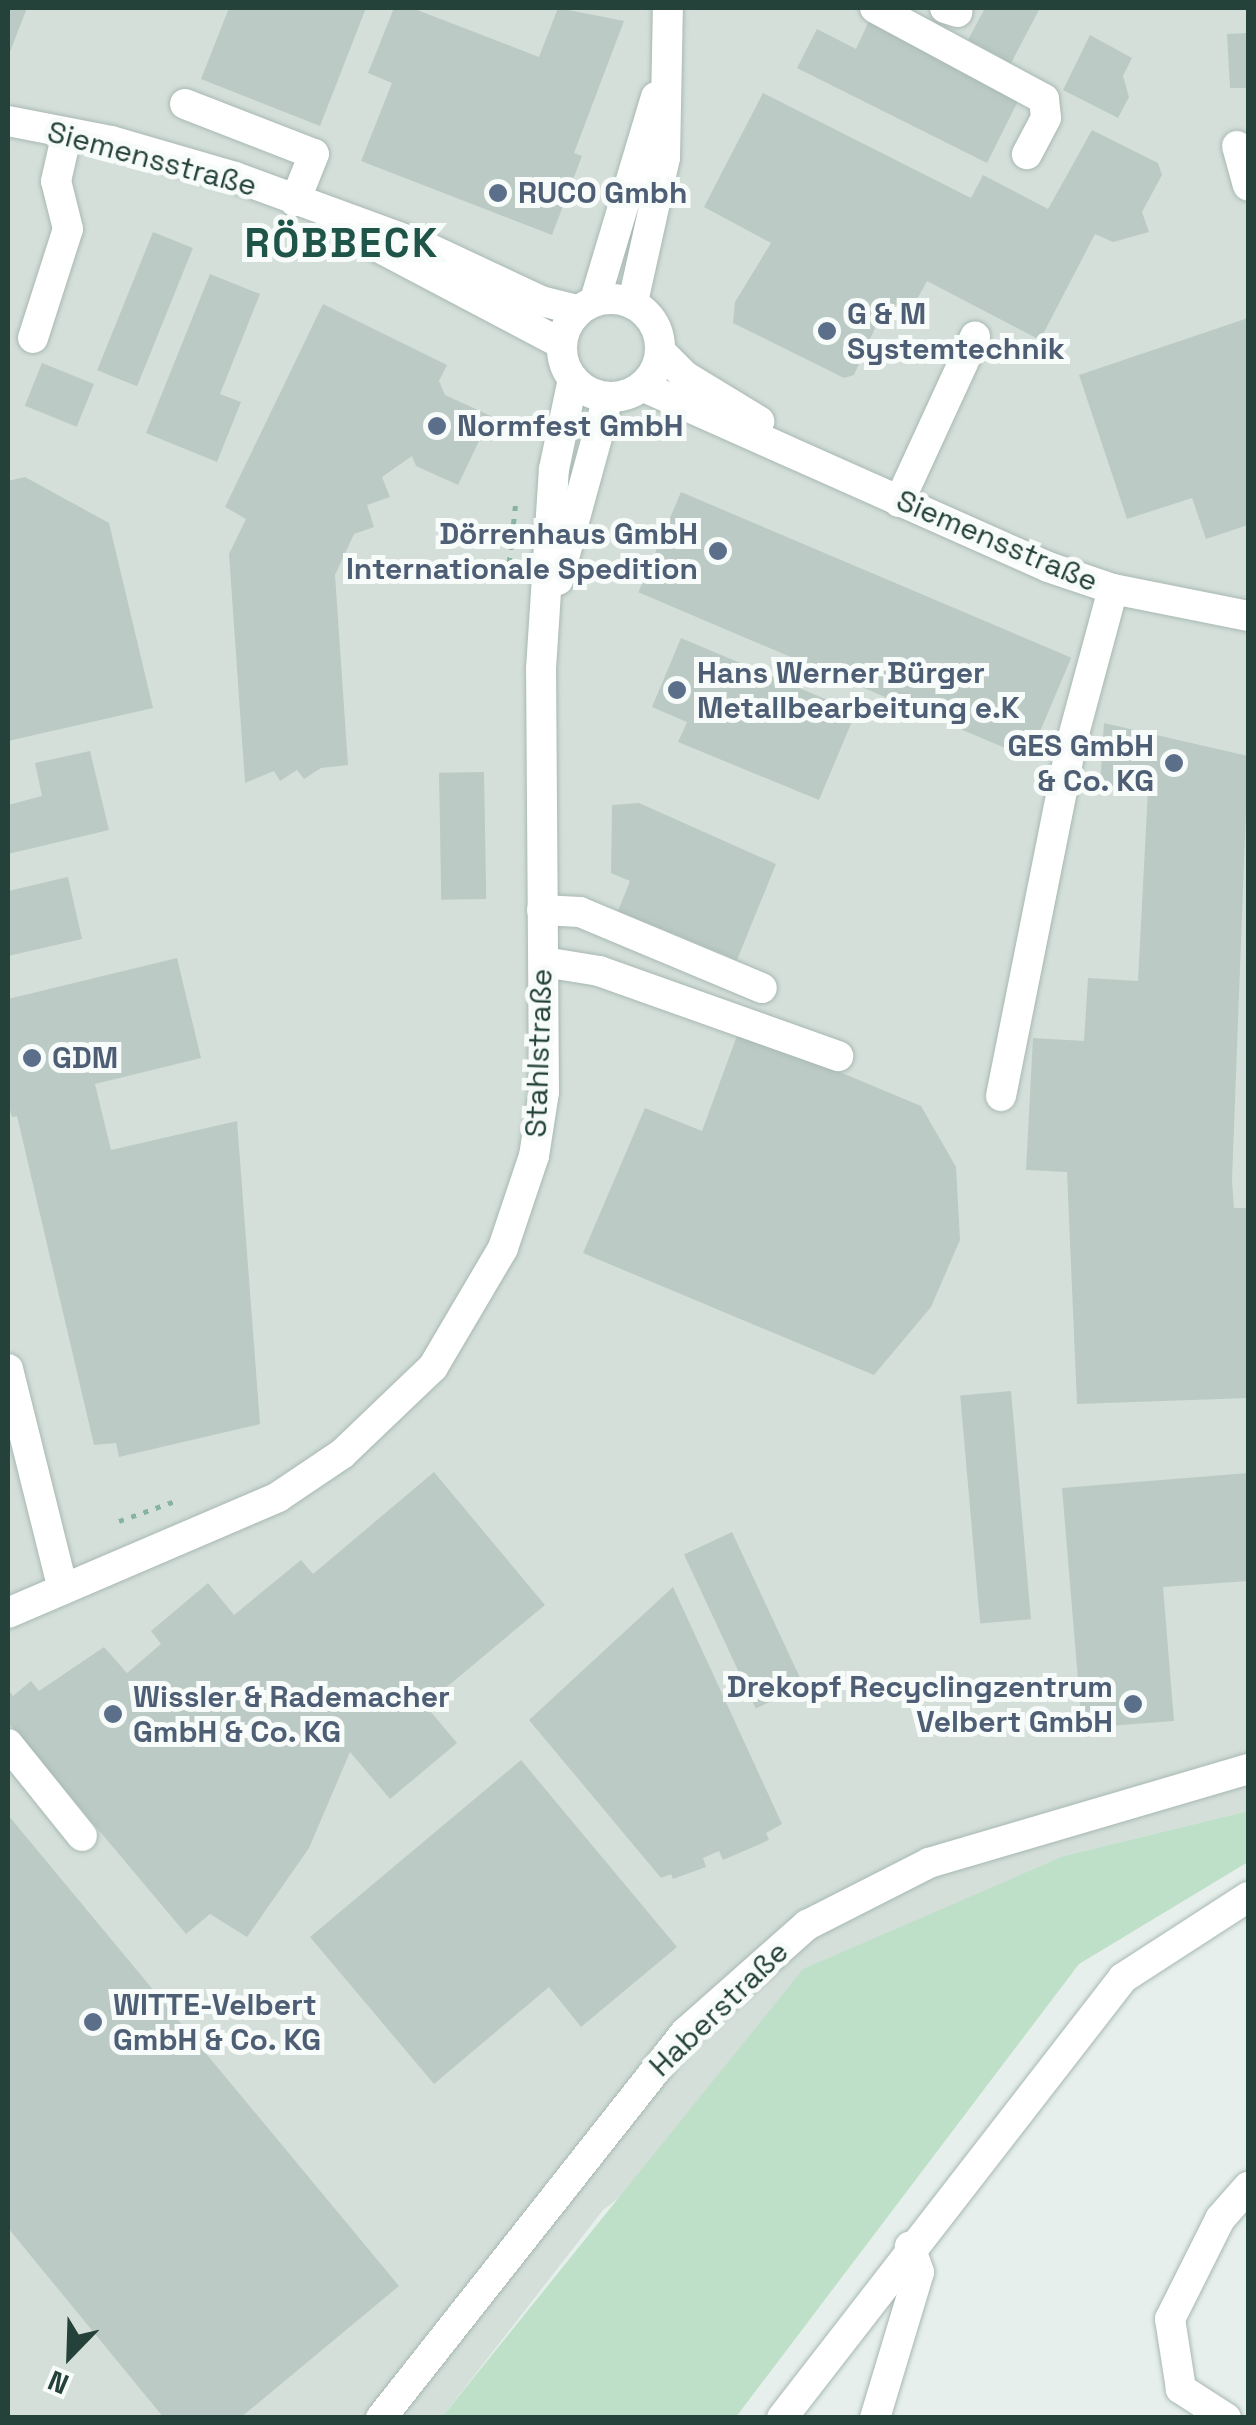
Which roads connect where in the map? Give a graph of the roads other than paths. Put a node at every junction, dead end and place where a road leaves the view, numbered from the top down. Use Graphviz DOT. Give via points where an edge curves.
graph roads {
  1 [pos="668,8"];
  2 [pos="875,8"];
  3 [pos="671,40"];
  4 [pos="185,104"];
  5 [pos="8,122"];
  6 [pos="67,132"];
  7 [pos="1237,146"];
  8 [pos="1027,154"];
  9 [pos="1248,186"];
  10 [pos="295,201"];
  11 [pos="633,302"];
  12 [pos="586,305"];
  13 [pos="975,337"];
  14 [pos="32,338"];
  15 [pos="562,344"];
  16 [pos="660,351"];
  17 [pos="573,379"];
  18 [pos="644,386"];
  19 [pos="608,397"];
  20 [pos="866,486"];
  21 [pos="899,502"];
  22 [pos="1113,589"];
  23 [pos="1248,616"];
  24 [pos="544,636"];
  25 [pos="542,910"];
  26 [pos="544,962"];
  27 [pos="762,988"];
  28 [pos="838,1056"];
  29 [pos="1001,1096"];
  30 [pos="8,1370"];
  31 [pos="63,1589"];
  32 [pos="8,1613"];
  33 [pos="8,1744"];
  34 [pos="1248,1769"];
  35 [pos="82,1836"];
  36 [pos="1248,1897"];
  37 [pos="1248,2188"];
  38 [pos="910,2247"];
  39 [pos="381,2418"];
  40 [pos="782,2418"];
  41 [pos="876,2418"];
  42 [pos="1226,2418"];
  1 -- 3 [label="street"];
  2 -- 8 [label="street" via="1044,99 1046,118"];
  3 -- 11 [label="street" via="665,158"];
  3 -- 12 [label="street"];
  4 -- 10 [label="street" via="314,154"];
  5 -- 6 [label="street, Siemensstraße"];
  6 -- 10 [label="street, Siemensstraße" via="173,158"];
  6 -- 14 [label="street" via="56,181 68,228"];
  7 -- 9 [label="street"];
  10 -- 12 [label="street, Siemensstraße" via="424,246 541,302"];
  10 -- 15 [label="street, Siemensstraße"];
  11 -- 12 [label="street"];
  11 -- 16 [label="street" via="658,332"];
  12 -- 15 [label="street"];
  13 -- 21 [label="street"];
  15 -- 17 [label="street" via="562,363"];
  16 -- 18 [label="street"];
  16 -- 20 [label="street, Siemensstraße" via="684,376"];
  17 -- 19 [label="street"];
  17 -- 24 [label="street, Stahlstraße" via="554,470"];
  18 -- 19 [label="street"];
  18 -- 20 [label="street, Siemensstraße"];
  19 -- 24 [label="street, Stahlstraße"];
  20 -- 21 [label="street, Siemensstraße"];
  21 -- 22 [label="street, Siemensstraße"];
  22 -- 23 [label="street, Siemensstraße"];
  22 -- 29 [label="street" via="1072,741"];
  24 -- 25 [label="street, Stahlstraße"];
  25 -- 26 [label="street, Stahlstraße"];
  25 -- 27 [label="street" via="580,912"];
  26 -- 28 [label="street" via="599,971"];
  26 -- 31 [label="street, Stahlstraße" via="544,1092 534,1156 503,1248 433,1367 375,1428 278,1497"];
  30 -- 31 [label="street"];
  31 -- 32 [label="street, Stahlstraße"];
  33 -- 35 [label="street"];
  34 -- 39 [label="street, Haberstraße" via="929,1863 807,1925 686,2032"];
  36 -- 38 [label="street" via="1123,1978"];
  37 -- 42 [label="street" via="1220,2219 1170,2318 1180,2389"];
  38 -- 40 [label="street"];
  38 -- 41 [label="street" via="919,2272"];
}
